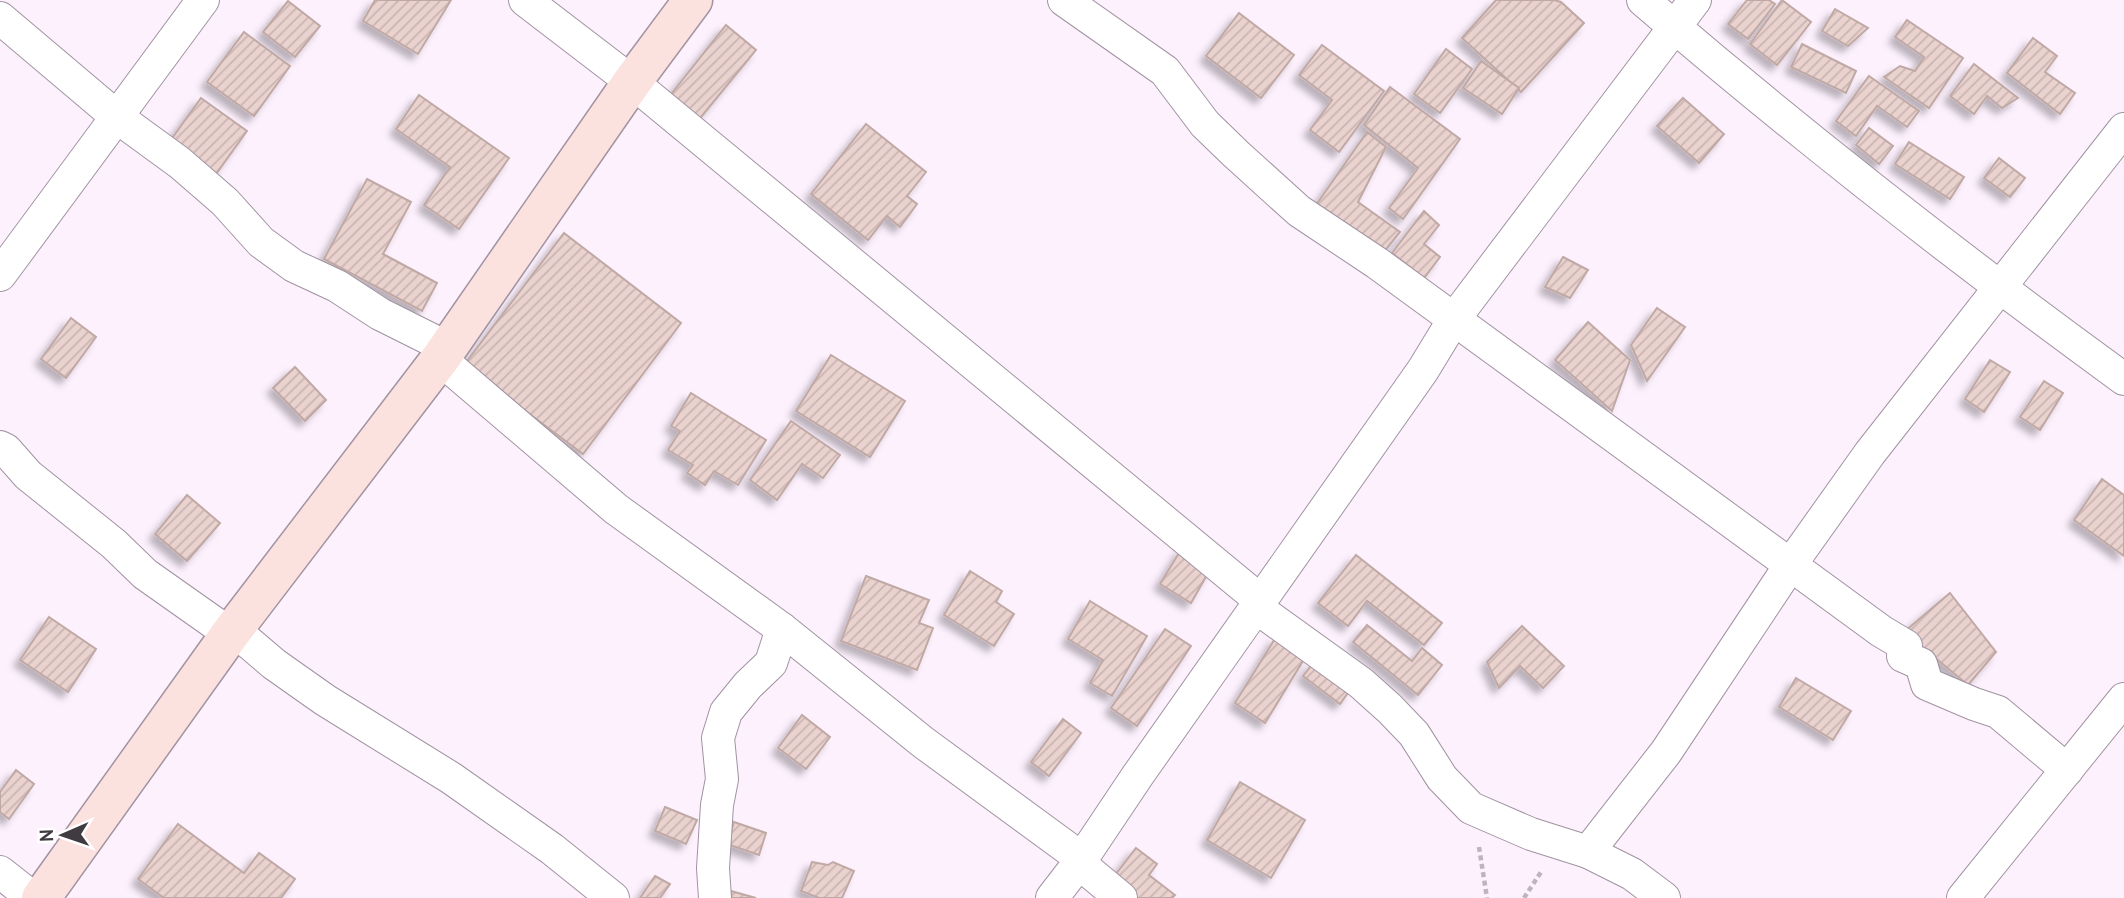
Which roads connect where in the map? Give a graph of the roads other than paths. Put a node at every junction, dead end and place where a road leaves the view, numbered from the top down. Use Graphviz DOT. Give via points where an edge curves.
graph roads {
  1 [pos="203,0"];
  2 [pos="525,0"];
  3 [pos="693,0"];
  4 [pos="1063,0"];
  5 [pos="1643,0"];
  6 [pos="1695,0"];
  7 [pos="0,18"];
  8 [pos="1674,27"];
  9 [pos="632,82"];
  10 [pos="117,117"];
  11 [pos="2124,129"];
  12 [pos="0,275"];
  13 [pos="1999,288"];
  14 [pos="1454,319"];
  15 [pos="444,353"];
  16 [pos="2124,379"];
  17 [pos="0,447"];
  18 [pos="1791,564"];
  19 [pos="1259,604"];
  20 [pos="782,629"];
  21 [pos="232,632"];
  22 [pos="2124,699"];
  23 [pos="2067,770"];
  24 [pos="1588,852"];
  25 [pos="1080,861"];
  26 [pos="0,872"];
  27 [pos="48,894"];
  28 [pos="613,898"];
  29 [pos="715,898"];
  30 [pos="1052,898"];
  31 [pos="1121,898"];
  32 [pos="1664,898"];
  33 [pos="1963,898"];
  1 -- 10 [label="street"];
  2 -- 9 [label="street"];
  3 -- 9 [label="street"];
  4 -- 14 [label="street" via="1165,71 1205,124 1299,211"];
  5 -- 8 [label="street"];
  6 -- 8 [label="street"];
  7 -- 10 [label="street"];
  8 -- 13 [label="street"];
  8 -- 14 [label="street"];
  9 -- 15 [label="street"];
  9 -- 19 [label="street"];
  10 -- 12 [label="street"];
  10 -- 15 [label="street" via="180,163 261,242 294,266 337,286"];
  11 -- 13 [label="street"];
  13 -- 16 [label="street"];
  13 -- 18 [label="street" via="1870,453"];
  14 -- 18 [label="street"];
  14 -- 19 [label="street"];
  15 -- 20 [label="street" via="616,509"];
  15 -- 21 [label="street"];
  17 -- 21 [label="street" via="145,574"];
  18 -- 23 [label="street" via="1906,646 1903,656 1920,664 1927,684 1998,712"];
  18 -- 24 [label="street" via="1666,752"];
  19 -- 24 [label="street" via="1390,709 1471,808"];
  19 -- 25 [label="street"];
  20 -- 25 [label="street"];
  20 -- 29 [label="street" via="771,663 726,712 718,738 722,779 716,805"];
  21 -- 27 [label="street"];
  21 -- 28 [label="street" via="315,693 451,778"];
  22 -- 23 [label="street"];
  23 -- 33 [label="street"];
  24 -- 32 [label="street" via="1632,874"];
  25 -- 30 [label="street"];
  25 -- 31 [label="street"];
  26 -- 27 [label="street"];
}
